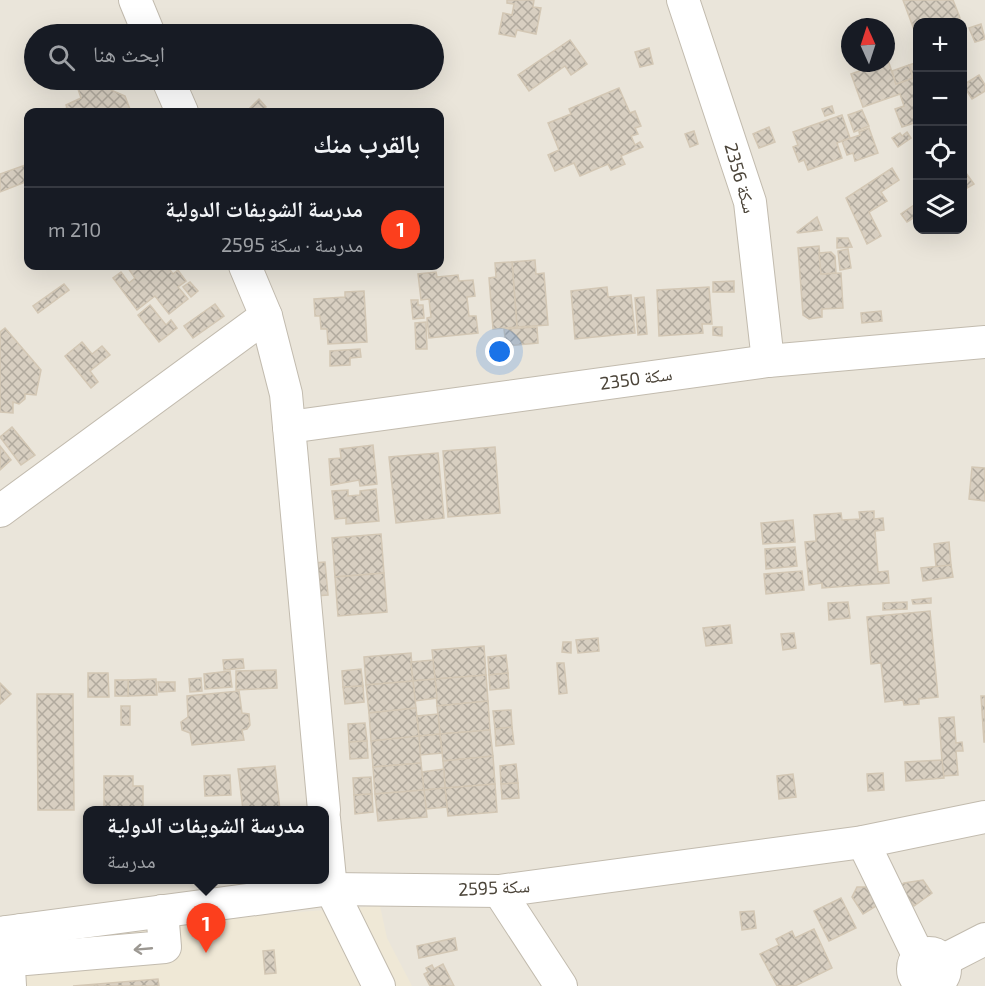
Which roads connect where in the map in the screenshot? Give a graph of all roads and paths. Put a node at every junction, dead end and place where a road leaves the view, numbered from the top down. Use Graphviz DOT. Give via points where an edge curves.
graph roads {
  1 [pos="135,0"];
  2 [pos="683,0"];
  3 [pos="145,24"];
  4 [pos="172,90"];
  5 [pos="180,108"];
  6 [pos="247,270"];
  7 [pos="266,316"];
  8 [pos="985,342"];
  9 [pos="768,361"];
  10 [pos="289,427"];
  11 [pos="0,511"];
  12 [pos="324,806"];
  13 [pos="985,818"];
  14 [pos="863,842"];
  15 [pos="329,869"];
  16 [pos="331,889"];
  17 [pos="499,891"];
  18 [pos="9,931"];
  19 [pos="985,939"];
  20 [pos="924,975"];
  21 [pos="10,986"];
  22 [pos="378,986"];
  23 [pos="561,986"];
  1 -- 3 [label="street"];
  2 -- 9 [label="street, سكة 2356" via="750,202"];
  4 -- 5 [label="street"];
  6 -- 7 [label="street"];
  7 -- 10 [label="street" via="286,394"];
  7 -- 11 [label="street"];
  8 -- 9 [label="street, سكة 2350"];
  9 -- 10 [label="street, سكة 2350"];
  10 -- 12 [label="street"];
  13 -- 14 [label="street, سكة 2595"];
  14 -- 17 [label="street, سكة 2595"];
  14 -- 20 [label="street"];
  15 -- 16 [label="street"];
  16 -- 17 [label="street, سكة 2595"];
  16 -- 18 [label="street, سكة 2595"];
  16 -- 22 [label="street"];
  17 -- 23 [label="street"];
  18 -- 21 [label="street"];
  19 -- 20 [label="street"];
}
